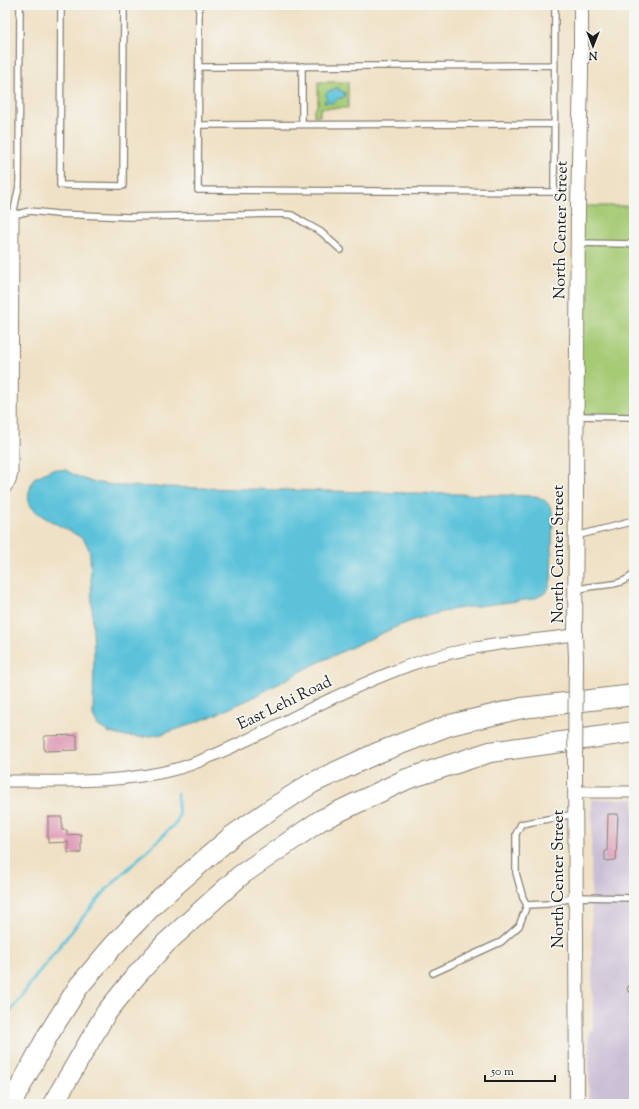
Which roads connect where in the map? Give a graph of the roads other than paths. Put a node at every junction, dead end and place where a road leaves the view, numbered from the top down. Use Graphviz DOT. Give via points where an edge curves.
graph roads {
  1 [pos="20,5"];
  2 [pos="61,5"];
  3 [pos="124,5"];
  4 [pos="199,5"];
  5 [pos="555,5"];
  6 [pos="581,5"];
  7 [pos="302,66"];
  8 [pos="555,66"];
  9 [pos="198,67"];
  10 [pos="302,124"];
  11 [pos="554,124"];
  12 [pos="198,125"];
  13 [pos="9,215"];
  14 [pos="578,243"];
  15 [pos="634,244"];
  16 [pos="341,250"];
  17 [pos="9,351"];
  18 [pos="577,416"];
  19 [pos="634,417"];
  20 [pos="5,488"];
  21 [pos="634,521"];
  22 [pos="576,536"];
  23 [pos="634,574"];
  24 [pos="576,591"];
  25 [pos="575,635"];
  26 [pos="634,695"];
  27 [pos="634,732"];
  28 [pos="5,781"];
  29 [pos="575,792"];
  30 [pos="634,792"];
  31 [pos="575,814"];
  32 [pos="576,897"];
  33 [pos="634,898"];
  34 [pos="527,905"];
  35 [pos="433,973"];
  36 [pos="11,1104"];
  37 [pos="53,1104"];
  38 [pos="577,1104"];
  1 -- 13 [label="lane" via="19,186"];
  2 -- 3 [label="lane" via="60,186 123,186"];
  4 -- 9 [label="lane"];
  5 -- 8 [label="lane"];
  6 -- 14 [label="street, North Center Street"];
  7 -- 8 [label="lane"];
  7 -- 9 [label="lane"];
  7 -- 10 [label="lane"];
  8 -- 11 [label="lane"];
  9 -- 12 [label="lane"];
  10 -- 11 [label="lane"];
  10 -- 12 [label="lane"];
  11 -- 12 [label="lane" via="554,192 198,190"];
  13 -- 16 [label="lane" via="34,211 129,217 280,214 292,216 321,232"];
  13 -- 17 [label="street"];
  14 -- 15 [label="lane"];
  14 -- 18 [label="street, North Center Street"];
  17 -- 20 [label="street" via="12,473"];
  18 -- 19 [label="lane"];
  18 -- 22 [label="street, North Center Street"];
  21 -- 22 [label="lane"];
  22 -- 24 [label="street, North Center Street"];
  23 -- 24 [label="lane" via="612,585"];
  24 -- 25 [label="street, North Center Street"];
  25 -- 28 [label="street, East Lehi Road" via="472,648 414,663 219,753 179,768 123,779"];
  25 -- 29 [label="street, North Center Street, bridge"];
  26 -- 36 [label="highway" via="522,708 450,725 377,753 312,783 270,810 232,836 157,901 114,945 79,986 48,1035"];
  27 -- 37 [label="highway" via="490,752 406,779 321,820 241,875 166,943 106,1013"];
  29 -- 30 [label="street"];
  29 -- 31 [label="street, North Center Street"];
  31 -- 32 [label="street, North Center Street"];
  31 -- 34 [label="lane" via="521,824 516,834 516,873"];
  32 -- 33 [label="lane"];
  32 -- 34 [label="lane" via="548,904"];
  32 -- 38 [label="street, North Center Street"];
  34 -- 35 [label="lane" via="519,926 501,942"];
}
